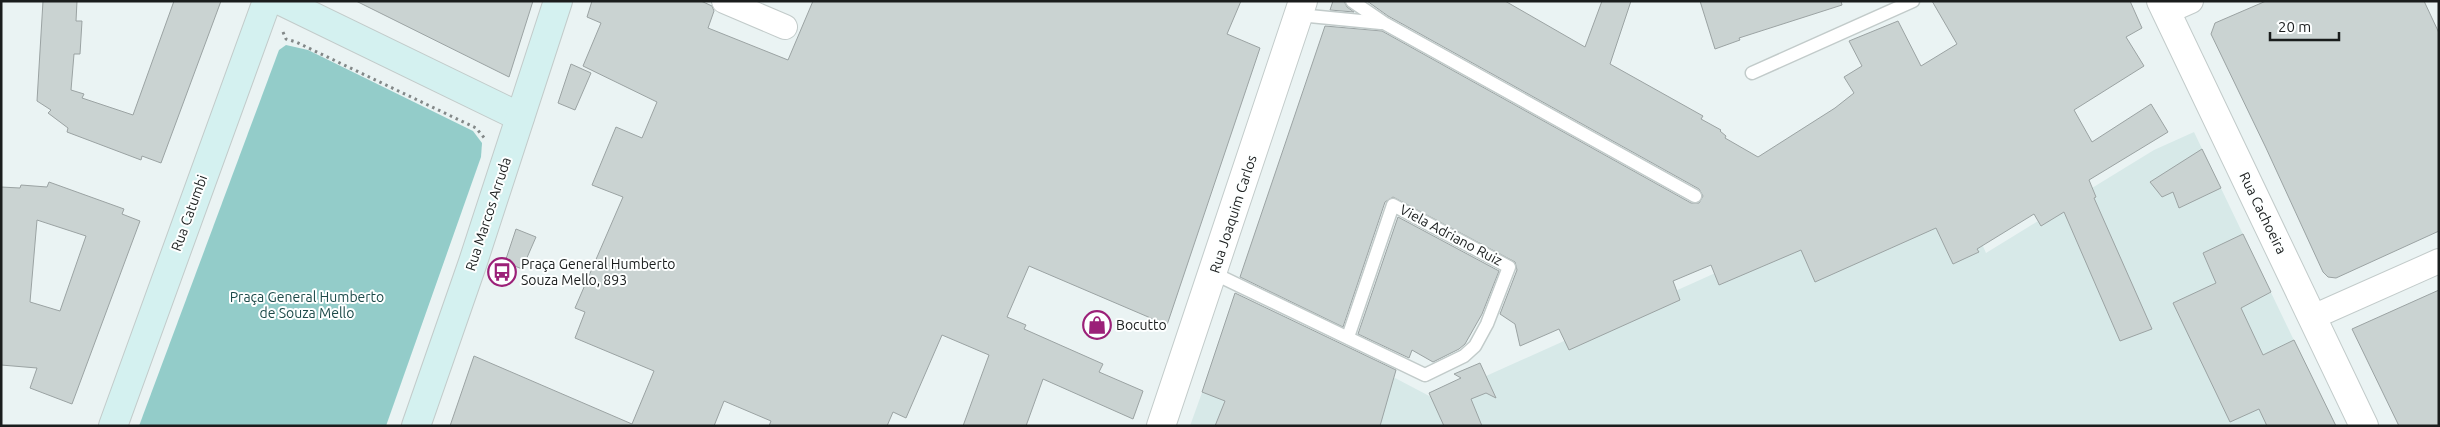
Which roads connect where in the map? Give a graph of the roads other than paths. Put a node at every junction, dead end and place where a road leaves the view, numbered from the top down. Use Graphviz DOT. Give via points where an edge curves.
graph roads {
  1 [pos="268,1"];
  2 [pos="282,1"];
  3 [pos="558,1"];
  4 [pos="724,1"];
  5 [pos="1352,1"];
  6 [pos="1913,1"];
  7 [pos="2191,1"];
  8 [pos="2164,7"];
  9 [pos="1301,8"];
  10 [pos="1384,24"];
  11 [pos="785,27"];
  12 [pos="1752,73"];
  13 [pos="520,117"];
  14 [pos="1695,196"];
  15 [pos="2439,261"];
  16 [pos="1213,273"];
  17 [pos="2313,317"];
  18 [pos="1348,337"];
  19 [pos="113,426"];
  20 [pos="416,426"];
  21 [pos="1161,426"];
  22 [pos="2364,426"];
  1 -- 19 [label="main road, Rua Catumbi"];
  2 -- 13 [label="main road"];
  3 -- 13 [label="main road, Rua Marcos Arruda"];
  4 -- 11 [label="street"];
  5 -- 10 [label="lane"];
  6 -- 12 [label="lane"];
  7 -- 8 [label="street"];
  8 -- 17 [label="street, Rua Cachoeira"];
  9 -- 10 [label="lane"];
  9 -- 16 [label="street, Rua Joaquim Carlos"];
  10 -- 14 [label="lane"];
  13 -- 20 [label="main road, Rua Marcos Arruda"];
  15 -- 17 [label="street"];
  16 -- 18 [label="lane, Viela Adriano Ruiz"];
  16 -- 21 [label="street, Rua Joaquim Carlos"];
  17 -- 22 [label="street, Rua Cachoeira"];
  18 -- 18 [label="lane, Viela Adriano Ruiz" via="1428,374 1464,356 1475,346 1487,324 1508,267 1393,205"];
}
